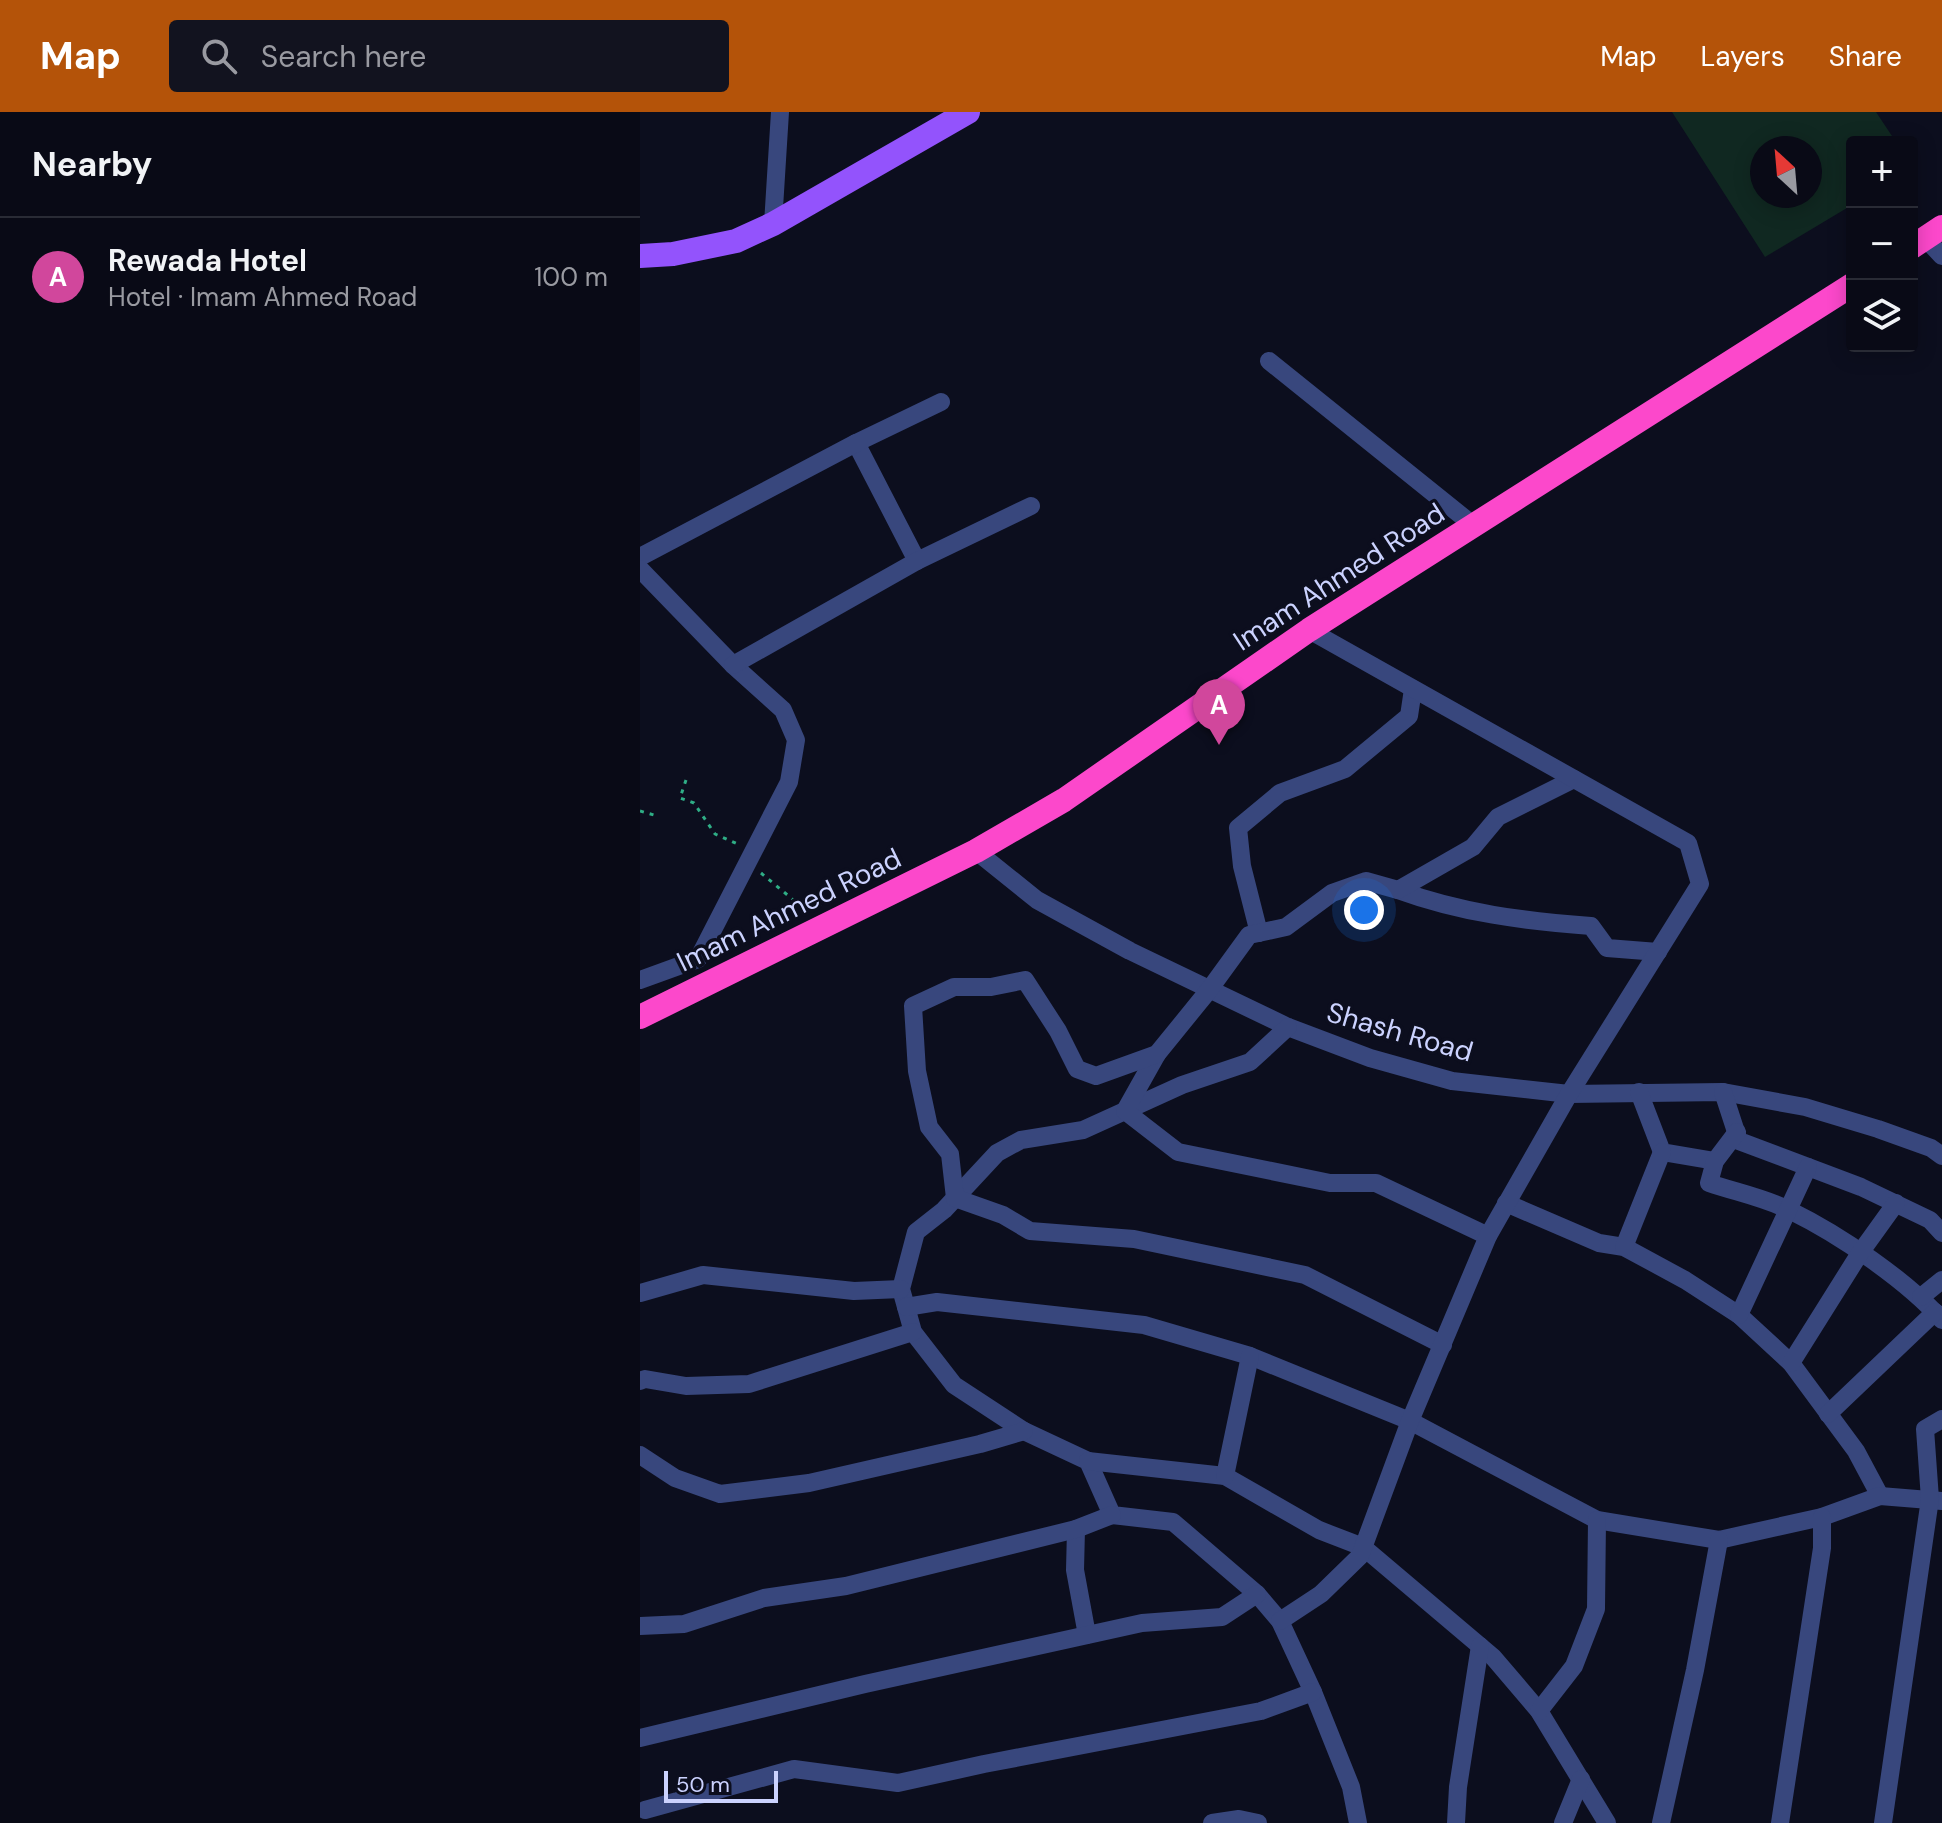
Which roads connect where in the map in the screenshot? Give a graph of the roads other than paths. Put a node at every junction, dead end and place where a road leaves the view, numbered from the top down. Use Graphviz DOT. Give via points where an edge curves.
graph roads {
  1 [pos="780,112"];
  2 [pos="968,112"];
  3 [pos="773,224"];
  4 [pos="640,256"];
  5 [pos="1846,289"];
  6 [pos="1269,361"];
  7 [pos="941,402"];
  8 [pos="856,443"];
  9 [pos="1031,506"];
  10 [pos="1473,525"];
  11 [pos="640,557"];
  12 [pos="917,561"];
  13 [pos="643,578"];
  14 [pos="1309,630"];
  15 [pos="733,665"];
  16 [pos="1413,689"];
  17 [pos="1574,779"];
  18 [pos="976,851"];
  19 [pos="1398,890"];
  20 [pos="1259,933"];
  21 [pos="1658,952"];
  22 [pos="640,980"];
  23 [pos="1209,990"];
  24 [pos="640,1017"];
  25 [pos="1288,1027"];
  26 [pos="1157,1054"];
  27 [pos="1639,1092"];
  28 [pos="1723,1092"];
  29 [pos="1569,1094"];
  30 [pos="1125,1111"];
  31 [pos="1737,1132"];
  32 [pos="1662,1152"];
  33 [pos="1942,1156"];
  34 [pos="1715,1161"];
  35 [pos="1808,1167"];
  36 [pos="955,1198"];
  37 [pos="1506,1203"];
  38 [pos="1896,1203"];
  39 [pos="1790,1210"];
  40 [pos="1942,1233"];
  41 [pos="1488,1236"];
  42 [pos="1624,1247"];
  43 [pos="1860,1253"];
  44 [pos="1942,1280"];
  45 [pos="640,1293"];
  46 [pos="1921,1297"];
  47 [pos="904,1298"];
  48 [pos="1739,1315"];
  49 [pos="1938,1316"];
  50 [pos="913,1332"];
  51 [pos="1443,1345"];
  52 [pos="1250,1356"];
  53 [pos="1791,1363"];
  54 [pos="640,1381"];
  55 [pos="1828,1414"];
  56 [pos="1942,1419"];
  57 [pos="1410,1421"];
  58 [pos="1024,1431"];
  59 [pos="640,1455"];
  60 [pos="1088,1461"];
  61 [pos="1225,1476"];
  62 [pos="1880,1496"];
  63 [pos="1936,1500"];
  64 [pos="1112,1515"];
  65 [pos="1822,1517"];
  66 [pos="1597,1520"];
  67 [pos="1076,1529"];
  68 [pos="1719,1540"];
  69 [pos="1363,1547"];
  70 [pos="1257,1594"];
  71 [pos="1280,1621"];
  72 [pos="640,1626"];
  73 [pos="1087,1635"];
  74 [pos="1480,1646"];
  75 [pos="1313,1692"];
  76 [pos="1539,1711"];
  77 [pos="640,1738"];
  78 [pos="1581,1779"];
  79 [pos="642,1807"];
  80 [pos="659,1823"];
  81 [pos="1212,1823"];
  82 [pos="1258,1823"];
  83 [pos="1358,1823"];
  84 [pos="1456,1823"];
  85 [pos="1563,1823"];
  86 [pos="1607,1823"];
  87 [pos="1661,1823"];
  88 [pos="1780,1823"];
  89 [pos="1883,1823"];
  1 -- 3 [label="street"];
  2 -- 3 [label="main road"];
  3 -- 4 [label="main road" via="736,241"];
  5 -- 10 [label="highway, Imam Ahmed Road"];
  6 -- 10 [label="street"];
  7 -- 8 [label="street"];
  8 -- 11 [label="street"];
  8 -- 12 [label="street"];
  9 -- 12 [label="street"];
  10 -- 14 [label="highway, Imam Ahmed Road"];
  12 -- 15 [label="street"];
  13 -- 15 [label="street"];
  14 -- 16 [label="street"];
  14 -- 18 [label="highway, Imam Ahmed Road" via="1064,800"];
  15 -- 22 [label="street" via="783,710 796,740 789,782 698,959"];
  16 -- 17 [label="street"];
  16 -- 20 [label="street" via="1409,716 1345,769 1280,793 1238,828"];
  17 -- 19 [label="street" via="1498,817 1473,847"];
  17 -- 21 [label="street" via="1688,843 1700,884"];
  18 -- 23 [label="street, Shash Road" via="1037,900"];
  18 -- 24 [label="highway, Imam Ahmed Road"];
  19 -- 20 [label="street" via="1366,881 1332,893 1286,927"];
  19 -- 21 [label="street" via="1517,921 1591,926 1607,948"];
  20 -- 23 [label="street" via="1249,935"];
  21 -- 29 [label="street"];
  23 -- 25 [label="street, Shash Road"];
  23 -- 26 [label="street"];
  25 -- 29 [label="street, Shash Road" via="1452,1081"];
  25 -- 30 [label="street" via="1250,1062"];
  26 -- 30 [label="street"];
  26 -- 36 [label="street" via="1096,1076 1077,1069 1025,980 954,987 913,1006 917,1071 929,1127 950,1154"];
  27 -- 28 [label="street, Shash Road"];
  27 -- 29 [label="street, Shash Road"];
  27 -- 32 [label="street"];
  28 -- 31 [label="street"];
  28 -- 33 [label="street, Shash Road" via="1805,1107"];
  29 -- 37 [label="street"];
  30 -- 36 [label="street" via="1083,1130 1021,1140 997,1153"];
  30 -- 41 [label="street" via="1178,1152 1330,1183 1376,1183"];
  31 -- 34 [label="street"];
  31 -- 35 [label="street" via="1739,1141"];
  32 -- 34 [label="street"];
  32 -- 42 [label="street"];
  34 -- 39 [label="street" via="1709,1183"];
  35 -- 38 [label="street"];
  35 -- 39 [label="street"];
  36 -- 47 [label="street" via="916,1232"];
  36 -- 51 [label="street" via="1030,1231 1134,1239 1305,1275"];
  37 -- 41 [label="street"];
  37 -- 42 [label="street" via="1599,1243"];
  38 -- 40 [label="street" via="1930,1220"];
  38 -- 43 [label="street"];
  39 -- 43 [label="street"];
  39 -- 48 [label="street"];
  41 -- 51 [label="street"];
  42 -- 48 [label="street"];
  43 -- 46 [label="street"];
  43 -- 53 [label="street"];
  44 -- 46 [label="street"];
  45 -- 47 [label="street" via="703,1275"];
  46 -- 49 [label="street"];
  47 -- 50 [label="street"];
  47 -- 52 [label="street" via="1144,1325"];
  48 -- 53 [label="street"];
  49 -- 55 [label="street"];
  50 -- 54 [label="street" via="749,1384"];
  50 -- 58 [label="street" via="954,1385"];
  51 -- 57 [label="street"];
  52 -- 57 [label="street"];
  52 -- 61 [label="street"];
  53 -- 55 [label="street"];
  55 -- 62 [label="street"];
  56 -- 63 [label="street" via="1925,1429"];
  57 -- 66 [label="street"];
  57 -- 69 [label="street"];
  58 -- 59 [label="street" via="809,1483 720,1494 675,1478"];
  58 -- 60 [label="street"];
  60 -- 61 [label="street"];
  60 -- 64 [label="street"];
  61 -- 69 [label="street" via="1319,1530"];
  62 -- 63 [label="street"];
  62 -- 65 [label="street"];
  63 -- 89 [label="street"];
  64 -- 67 [label="street"];
  64 -- 70 [label="street" via="1173,1522"];
  65 -- 68 [label="street"];
  65 -- 88 [label="street" via="1822,1548"];
  66 -- 68 [label="street"];
  66 -- 76 [label="street" via="1596,1609 1574,1666"];
  67 -- 72 [label="street" via="846,1586 764,1598 684,1624"];
  67 -- 73 [label="street" via="1075,1570"];
  68 -- 87 [label="street"];
  69 -- 71 [label="street" via="1321,1594"];
  69 -- 74 [label="street"];
  70 -- 71 [label="street"];
  70 -- 73 [label="street" via="1222,1617 1142,1623"];
  71 -- 75 [label="street"];
  73 -- 77 [label="street"];
  74 -- 76 [label="street"];
  74 -- 84 [label="street"];
  75 -- 79 [label="street" via="1261,1711 898,1783 794,1769"];
  75 -- 83 [label="street" via="1351,1787"];
  76 -- 78 [label="street"];
  78 -- 85 [label="street"];
  78 -- 86 [label="street"];
  79 -- 80 [label="street"];
  81 -- 82 [label="street"];
}
